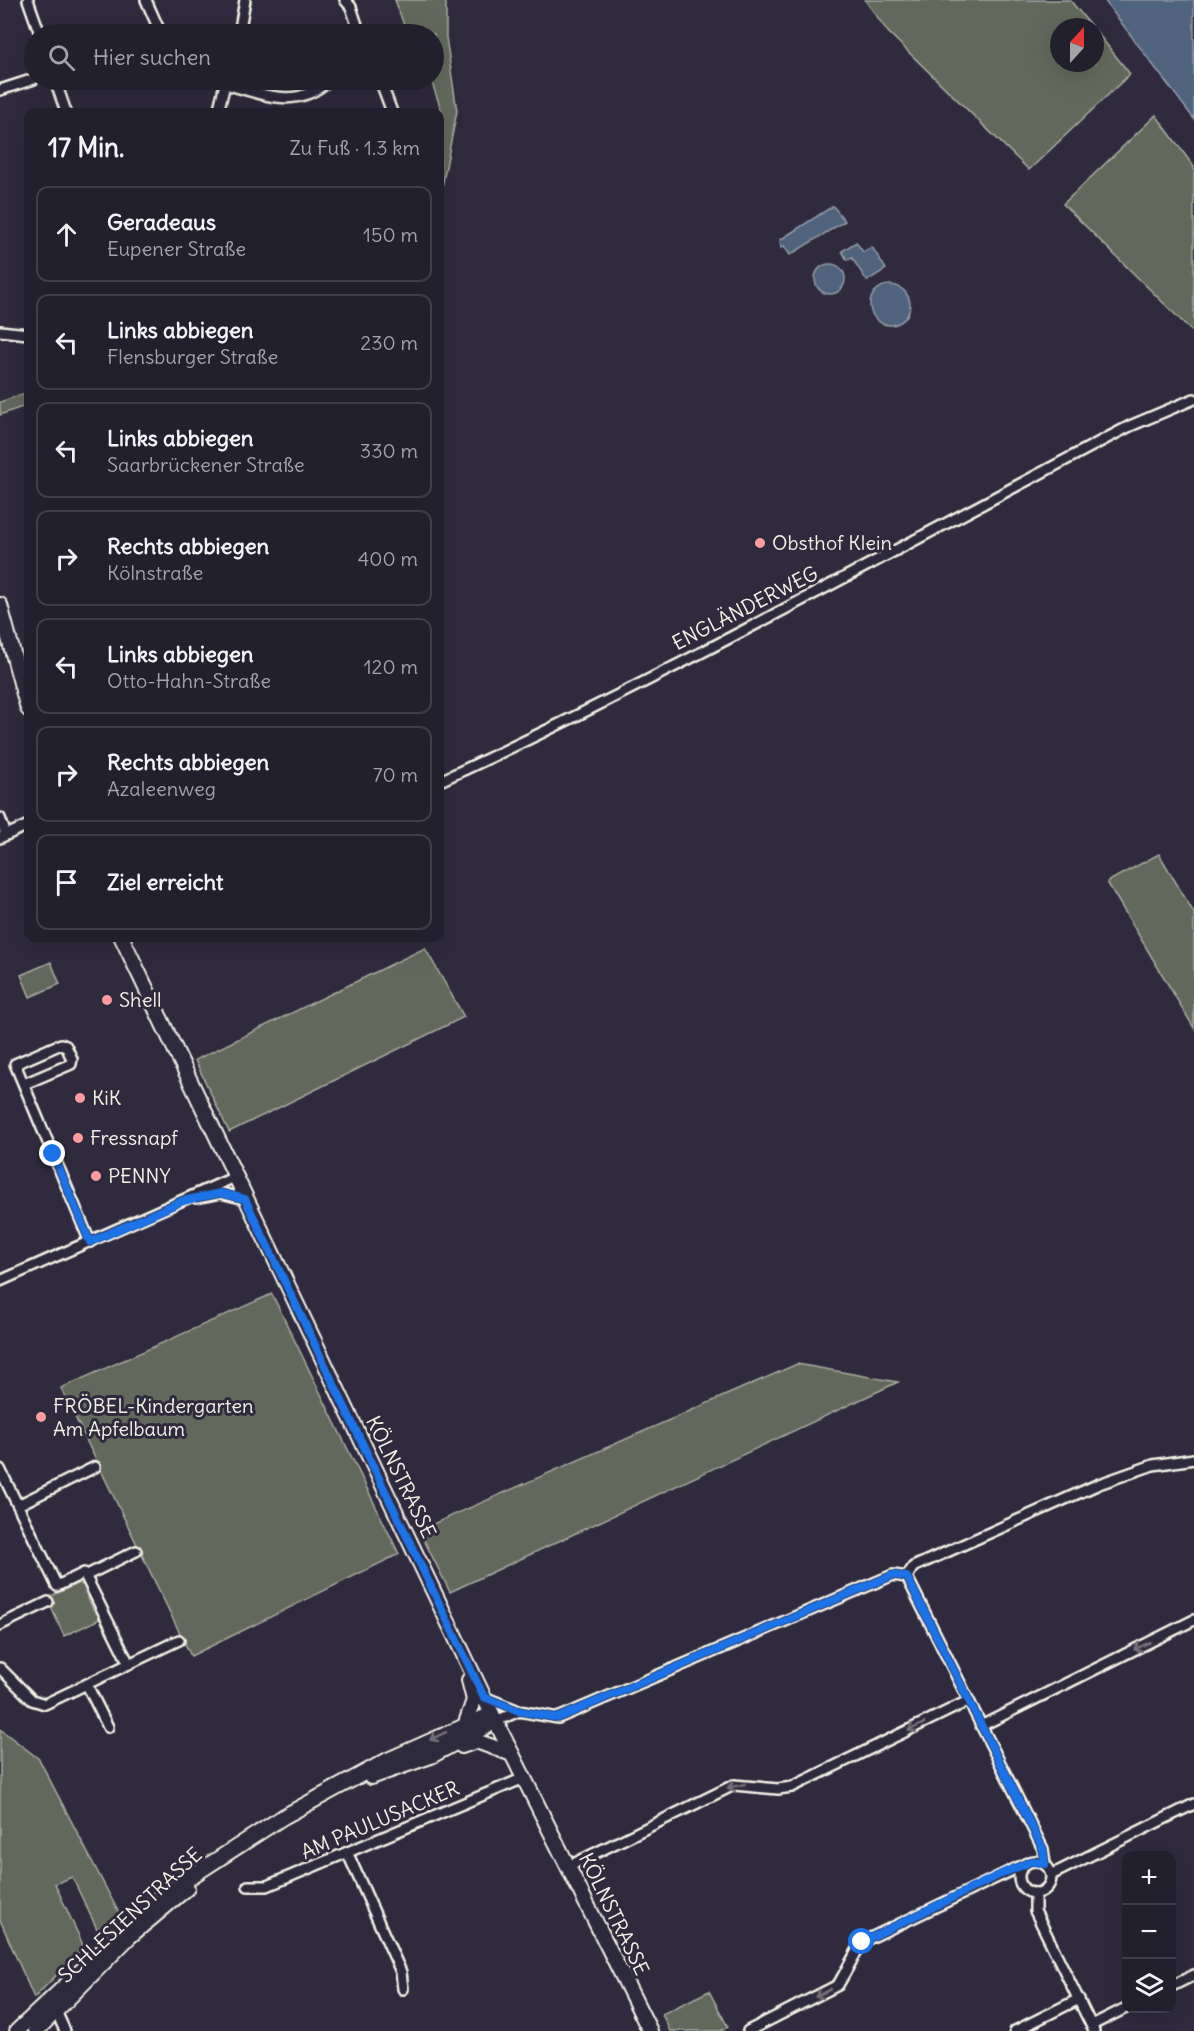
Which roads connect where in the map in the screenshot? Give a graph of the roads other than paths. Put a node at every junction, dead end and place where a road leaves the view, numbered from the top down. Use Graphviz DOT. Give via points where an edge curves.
graph roads {
  1 [pos="28,0"];
  2 [pos="146,0"];
  3 [pos="245,0"];
  4 [pos="345,0"];
  5 [pos="36,24"];
  6 [pos="157,24"];
  7 [pos="241,24"];
  8 [pos="357,24"];
  9 [pos="24,82"];
  10 [pos="0,90"];
  11 [pos="58,90"];
  12 [pos="224,90"];
  13 [pos="254,90"];
  14 [pos="317,90"];
  15 [pos="384,90"];
  16 [pos="65,108"];
  17 [pos="219,108"];
  18 [pos="390,108"];
  19 [pos="0,332"];
  20 [pos="24,334"];
  21 [pos="1194,399"];
  22 [pos="1,608"];
  23 [pos="24,695"];
  24 [pos="444,779"];
  25 [pos="0,818"];
  26 [pos="24,827"];
  27 [pos="3,836"];
  28 [pos="124,942"];
  29 [pos="24,1084"];
  30 [pos="235,1177"];
  31 [pos="245,1199"];
  32 [pos="182,1201"];
  33 [pos="90,1242"];
  34 [pos="0,1281"];
  35 [pos="1194,1459"];
  36 [pos="95,1467"];
  37 [pos="0,1469"];
  38 [pos="18,1505"];
  39 [pos="136,1551"];
  40 [pos="85,1576"];
  41 [pos="907,1577"];
  42 [pos="48,1602"];
  43 [pos="1194,1620"];
  44 [pos="0,1625"];
  45 [pos="179,1640"];
  46 [pos="463,1651"];
  47 [pos="129,1664"];
  48 [pos="0,1668"];
  49 [pos="87,1685"];
  50 [pos="484,1697"];
  51 [pos="968,1701"];
  52 [pos="519,1711"];
  53 [pos="494,1718"];
  54 [pos="466,1723"];
  55 [pos="981,1726"];
  56 [pos="108,1727"];
  57 [pos="512,1754"];
  58 [pos="431,1756"];
  59 [pos="524,1778"];
  60 [pos="343,1786"];
  61 [pos="1194,1804"];
  62 [pos="348,1854"];
  63 [pos="1025,1864"];
  64 [pos="1045,1864"];
  65 [pos="569,1866"];
  66 [pos="1052,1875"];
  67 [pos="248,1886"];
  68 [pos="1035,1893"];
  69 [pos="1194,1975"];
  70 [pos="1176,1984"];
  71 [pos="403,1989"];
  72 [pos="1079,1999"];
  73 [pos="55,2004"];
  74 [pos="1122,2010"];
  75 [pos="1093,2028"];
  76 [pos="17,2031"];
  77 [pos="36,2031"];
  78 [pos="65,2031"];
  79 [pos="650,2031"];
  80 [pos="748,2031"];
  81 [pos="1015,2031"];
  1 -- 5 [label="street"];
  2 -- 6 [label="street"];
  3 -- 7 [label="street"];
  4 -- 8 [label="street"];
  9 -- 10 [label="street"];
  11 -- 16 [label="street"];
  12 -- 17 [label="street"];
  13 -- 14 [label="street" via="288,100"];
  15 -- 18 [label="street"];
  19 -- 20 [label="street"];
  21 -- 24 [label="street, ENGLÄNDERWEG" via="1130,426 698,653"];
  22 -- 23 [label="main road"];
  25 -- 27 [label="street"];
  26 -- 27 [label="street"];
  28 -- 30 [label="main road, KÖLNSTRASSE"];
  29 -- 29 [label="street" via="71,1064 66,1046 61,1044 15,1064"];
  29 -- 33 [label="street"];
  30 -- 31 [label="main road, KÖLNSTRASSE"];
  30 -- 32 [label="street"];
  31 -- 32 [label="street" via="221,1193"];
  31 -- 46 [label="main road, KÖLNSTRASSE"];
  32 -- 33 [label="street"];
  33 -- 34 [label="street"];
  35 -- 41 [label="street" via="1153,1464 1099,1484 913,1567"];
  36 -- 38 [label="street"];
  37 -- 38 [label="street"];
  38 -- 40 [label="street" via="57,1586 84,1573"];
  39 -- 40 [label="street"];
  40 -- 47 [label="street"];
  41 -- 51 [label="street"];
  41 -- 52 [label="street" via="893,1575 558,1718"];
  42 -- 44 [label="street"];
  43 -- 55 [label="street, one-way"];
  45 -- 47 [label="street"];
  46 -- 50 [label="main road, KÖLNSTRASSE"];
  46 -- 54 [label="main road" via="474,1700"];
  47 -- 49 [label="street"];
  48 -- 49 [label="street" via="41,1704"];
  49 -- 56 [label="street"];
  50 -- 52 [label="street"];
  50 -- 53 [label="main road, KÖLNSTRASSE"];
  51 -- 55 [label="street"];
  51 -- 65 [label="street, one-way" via="792,1787 734,1785"];
  52 -- 53 [label="street"];
  53 -- 54 [label="main road, SCHLESIENSTRASSE"];
  53 -- 57 [label="main road, KÖLNSTRASSE"];
  53 -- 58 [label="main road, SCHLESIENSTRASSE"];
  54 -- 60 [label="main road, SCHLESIENSTRASSE, one-way"];
  55 -- 64 [label="street" via="1043,1849"];
  57 -- 58 [label="main road" via="476,1741"];
  57 -- 59 [label="main road, KÖLNSTRASSE"];
  58 -- 60 [label="main road, SCHLESIENSTRASSE"];
  59 -- 62 [label="street, AM PAULUSACKER"];
  59 -- 65 [label="main road, KÖLNSTRASSE"];
  60 -- 73 [label="main road, SCHLESIENSTRASSE" via="283,1817 161,1896"];
  61 -- 66 [label="street"];
  62 -- 67 [label="street, AM PAULUSACKER" via="267,1886"];
  62 -- 71 [label="street" via="401,1972"];
  63 -- 64 [label="street"];
  63 -- 68 [label="street" via="1019,1878 1027,1891"];
  63 -- 80 [label="street, one-way" via="862,1942 838,1985"];
  64 -- 66 [label="street"];
  65 -- 79 [label="main road, KÖLNSTRASSE"];
  66 -- 68 [label="street" via="1049,1885"];
  68 -- 72 [label="street" via="1035,1911"];
  69 -- 70 [label="street"];
  72 -- 75 [label="street"];
  72 -- 81 [label="street"];
  73 -- 76 [label="main road, SCHLESIENSTRASSE"];
  73 -- 77 [label="main road, SCHLESIENSTRASSE"];
  73 -- 78 [label="street"];
  74 -- 75 [label="street"];
}
